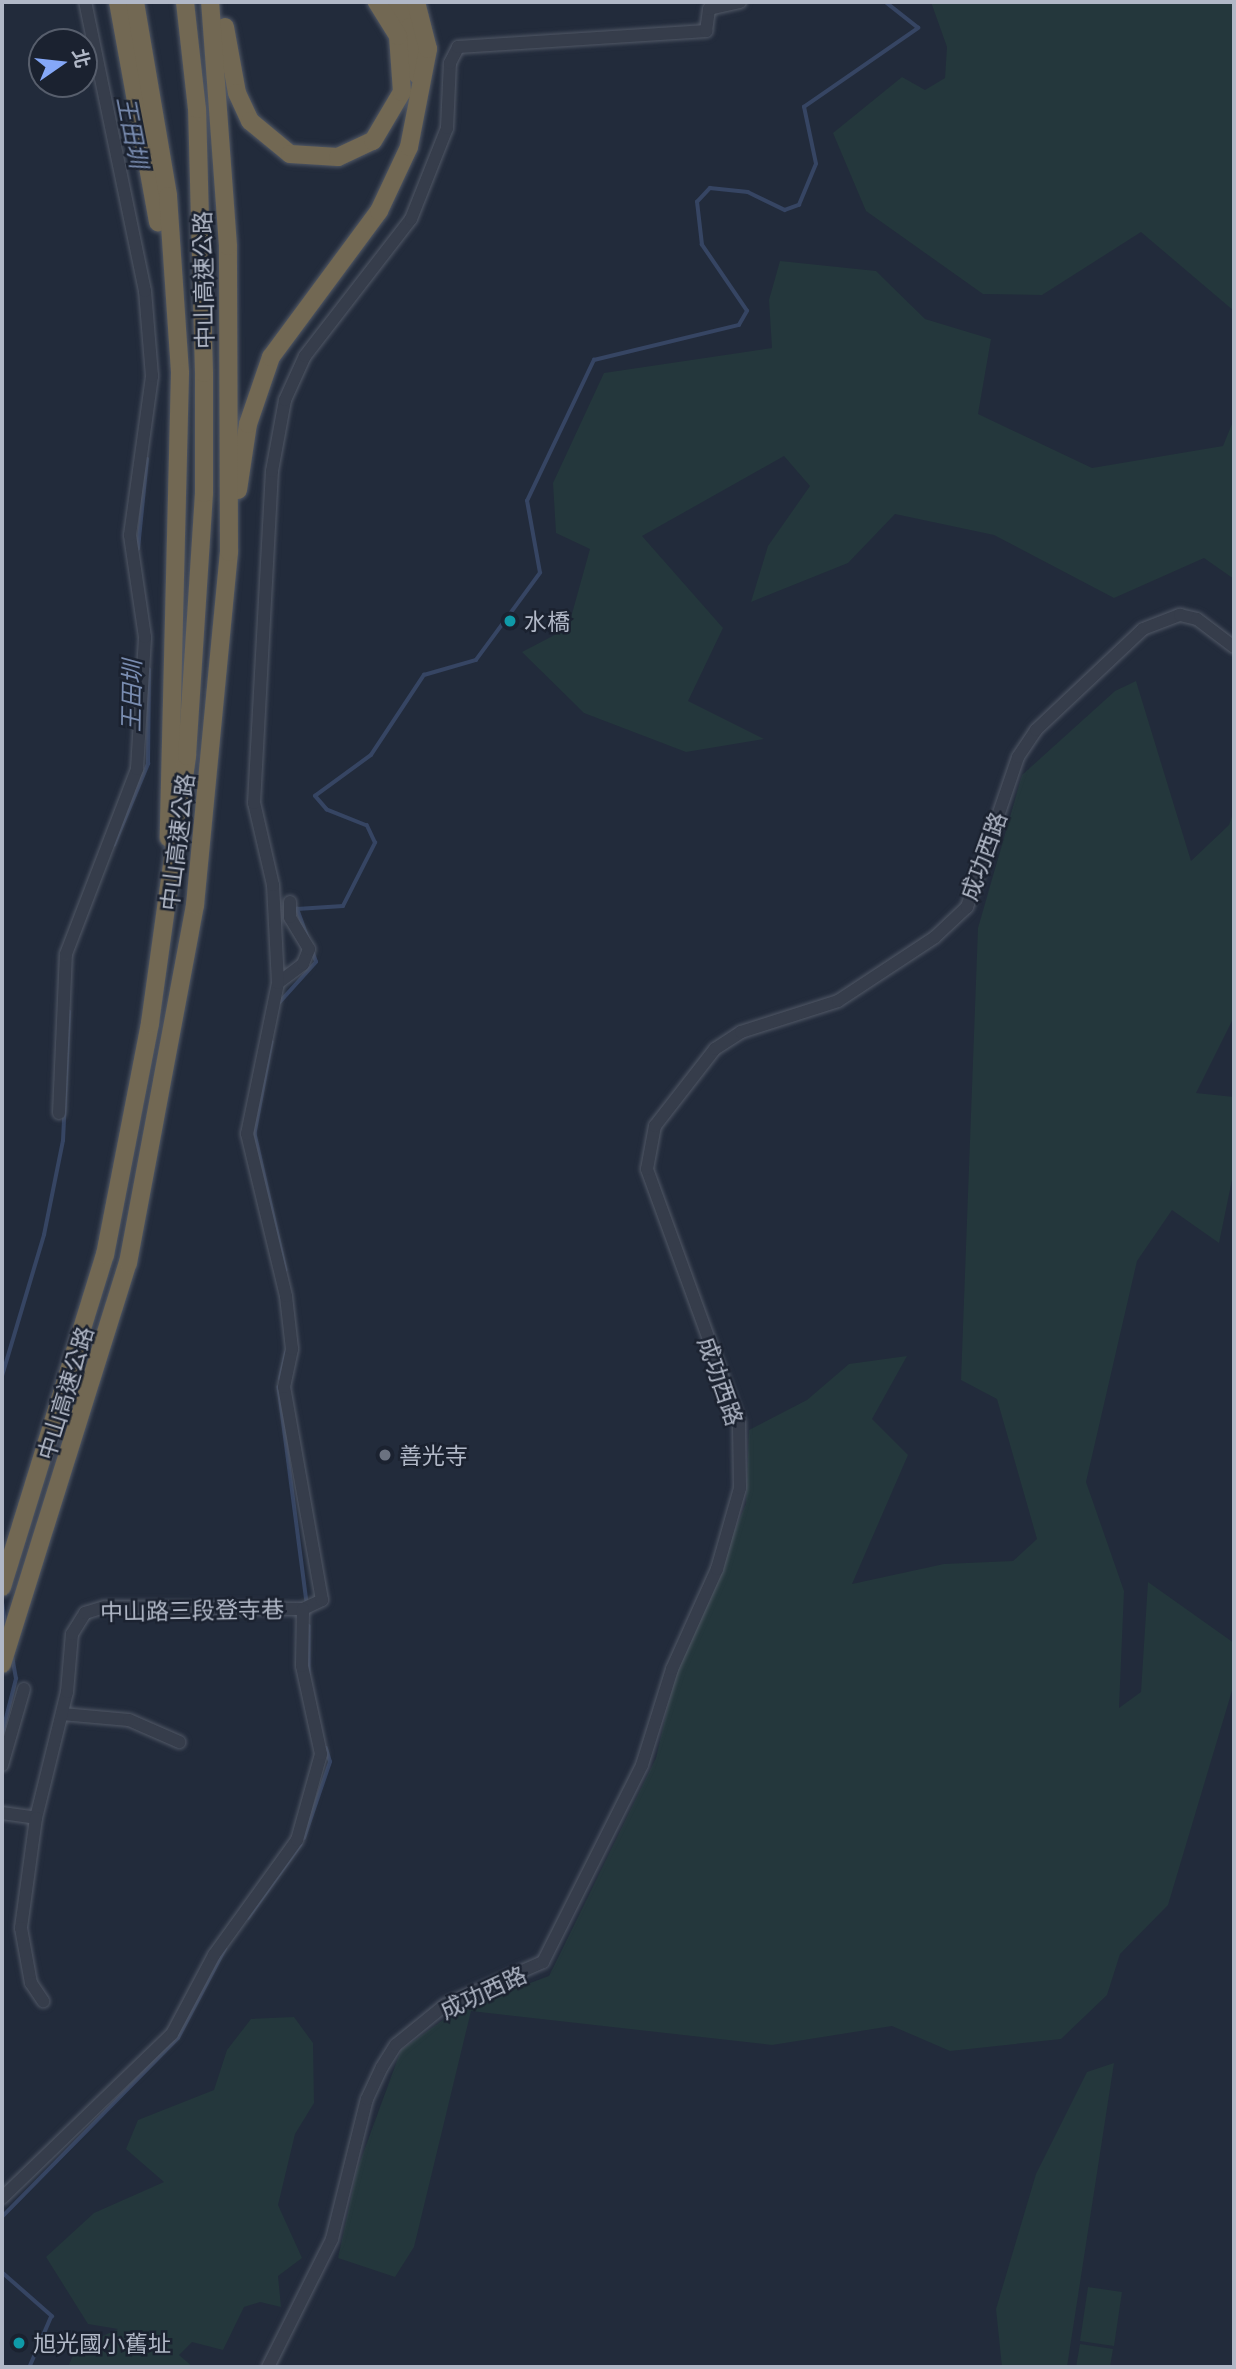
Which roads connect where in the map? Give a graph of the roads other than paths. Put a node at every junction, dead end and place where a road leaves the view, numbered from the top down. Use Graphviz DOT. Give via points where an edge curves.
graph roads {
  1 [pos="85,2"];
  2 [pos="118,2"];
  3 [pos="135,2"];
  4 [pos="185,2"];
  5 [pos="210,2"];
  6 [pos="222,2"];
  7 [pos="377,2"];
  8 [pos="397,2"];
  9 [pos="416,2"];
  10 [pos="740,2"];
  11 [pos="417,116"];
  12 [pos="180,467"];
  13 [pos="229,552"];
  14 [pos="1234,647"];
  15 [pos="174,860"];
  16 [pos="290,902"];
  17 [pos="278,983"];
  18 [pos="59,1113"];
  19 [pos="2,1587"];
  20 [pos="307,1608"];
  21 [pos="2,1662"];
  22 [pos="24,1689"];
  23 [pos="62,1714"];
  24 [pos="179,1742"];
  25 [pos="2,1765"];
  26 [pos="2,1813"];
  27 [pos="36,1818"];
  28 [pos="43,2001"];
  29 [pos="2,2198"];
  30 [pos="268,2367"];
  1 -- 18 [label="street" via="145,291 152,376 130,535 145,637 137,769 66,954"];
  2 -- 12 [label="highway" via="138,94 160,237"];
  3 -- 12 [label="highway" via="168,197"];
  4 -- 15 [label="highway, 中山高速公路" via="203,259 204,493"];
  5 -- 13 [label="highway, 中山高速公路" via="228,246"];
  6 -- 7 [label="highway" via="237,93 250,121 271,143 314,159 338,157 373,141 396,109 403,57"];
  8 -- 11 [label="highway" via="417,58"];
  9 -- 11 [label="highway" via="428,49"];
  10 -- 17 [label="street" via="709,9 705,31 458,47 450,63 447,128 411,219 306,356 285,400 272,471 255,790 272,885"];
  11 -- 13 [label="highway" via="379,211 271,357 248,424"];
  12 -- 15 [label="highway" via="178,641 166,811"];
  13 -- 21 [label="highway, 中山高速公路" via="195,905 128,1263"];
  14 -- 30 [label="street, 成功西路" via="1198,619 1180,615 1143,629 1036,730 1018,757 967,907 935,937 838,1001 741,1032 715,1049 655,1126 647,1154 650,1181 738,1422 740,1488 717,1569 672,1669 642,1765 554,1945 526,1974 444,2005 396,2045 382,2067 367,2099 332,2239"];
  15 -- 19 [label="highway, 中山高速公路" via="105,1255"];
  16 -- 17 [label="street" via="290,917 309,949 303,964"];
  17 -- 20 [label="street" via="247,1134 286,1296 292,1349 284,1387 322,1600"];
  20 -- 23 [label="street, 中山路三段登寺巷" via="105,1607 85,1613 72,1634"];
  20 -- 29 [label="street" via="302,1666 321,1754 297,1840 215,1955 172,2034"];
  22 -- 25 [label="street"];
  23 -- 24 [label="street" via="130,1720"];
  23 -- 27 [label="street, 中山路三段登寺巷"];
  26 -- 27 [label="street"];
  27 -- 28 [label="street, 中山路三段登寺巷" via="21,1928 31,1983"];
}
